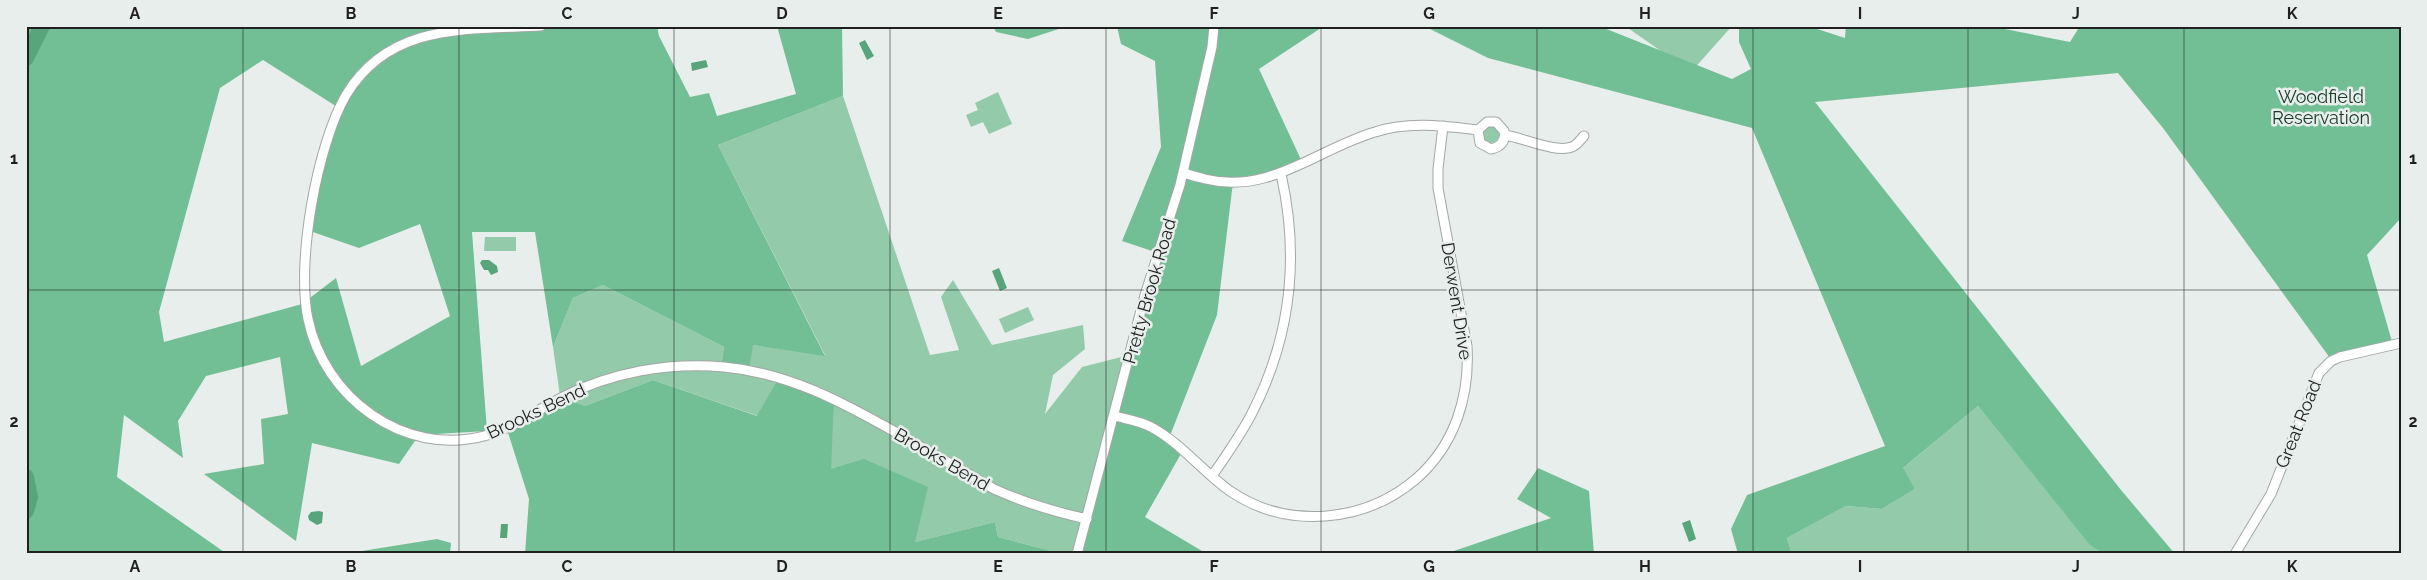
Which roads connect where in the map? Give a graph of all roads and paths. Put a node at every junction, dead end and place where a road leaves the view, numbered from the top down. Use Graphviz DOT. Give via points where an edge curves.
graph roads {
  1 [pos="541,26"];
  2 [pos="1214,26"];
  3 [pos="1443,126"];
  4 [pos="1478,130"];
  5 [pos="1505,135"];
  6 [pos="1584,136"];
  7 [pos="1183,172"];
  8 [pos="1280,174"];
  9 [pos="2401,343"];
  10 [pos="1115,416"];
  11 [pos="1212,476"];
  12 [pos="1087,519"];
  13 [pos="1078,554"];
  14 [pos="2235,554"];
  1 -- 12 [label="street, Brooks Bend" via="444,31 412,39 384,55 362,74 343,100 324,152 315,192 306,258 305,306 321,359 355,402 383,423 414,436 464,440 497,432 566,395 616,377 666,367 749,370 820,392 994,489 1060,513"];
  2 -- 7 [label="street, Pretty Brook Road"];
  3 -- 4 [label="street"];
  3 -- 8 [label="street" via="1416,125 1377,131"];
  3 -- 11 [label="street, Derwent Drive" via="1438,188 1468,365 1461,409 1443,448 1421,474 1392,497 1339,515 1302,517 1266,509 1232,492"];
  4 -- 5 [label="street" via="1491,121 1499,124"];
  4 -- 5 [label="street" via="1478,139 1487,148 1499,146"];
  5 -- 6 [label="street" via="1553,149 1574,146"];
  7 -- 8 [label="street" via="1216,181 1236,182"];
  7 -- 10 [label="street, Pretty Brook Road" via="1145,295"];
  8 -- 11 [label="street" via="1288,206 1292,251 1282,335 1251,415"];
  9 -- 14 [label="street, Great Road" via="2340,357 2319,373 2270,494"];
  10 -- 11 [label="street, Derwent Drive" via="1151,427"];
  10 -- 12 [label="street, Pretty Brook Road"];
  12 -- 13 [label="street, Pretty Brook Road"];
}
